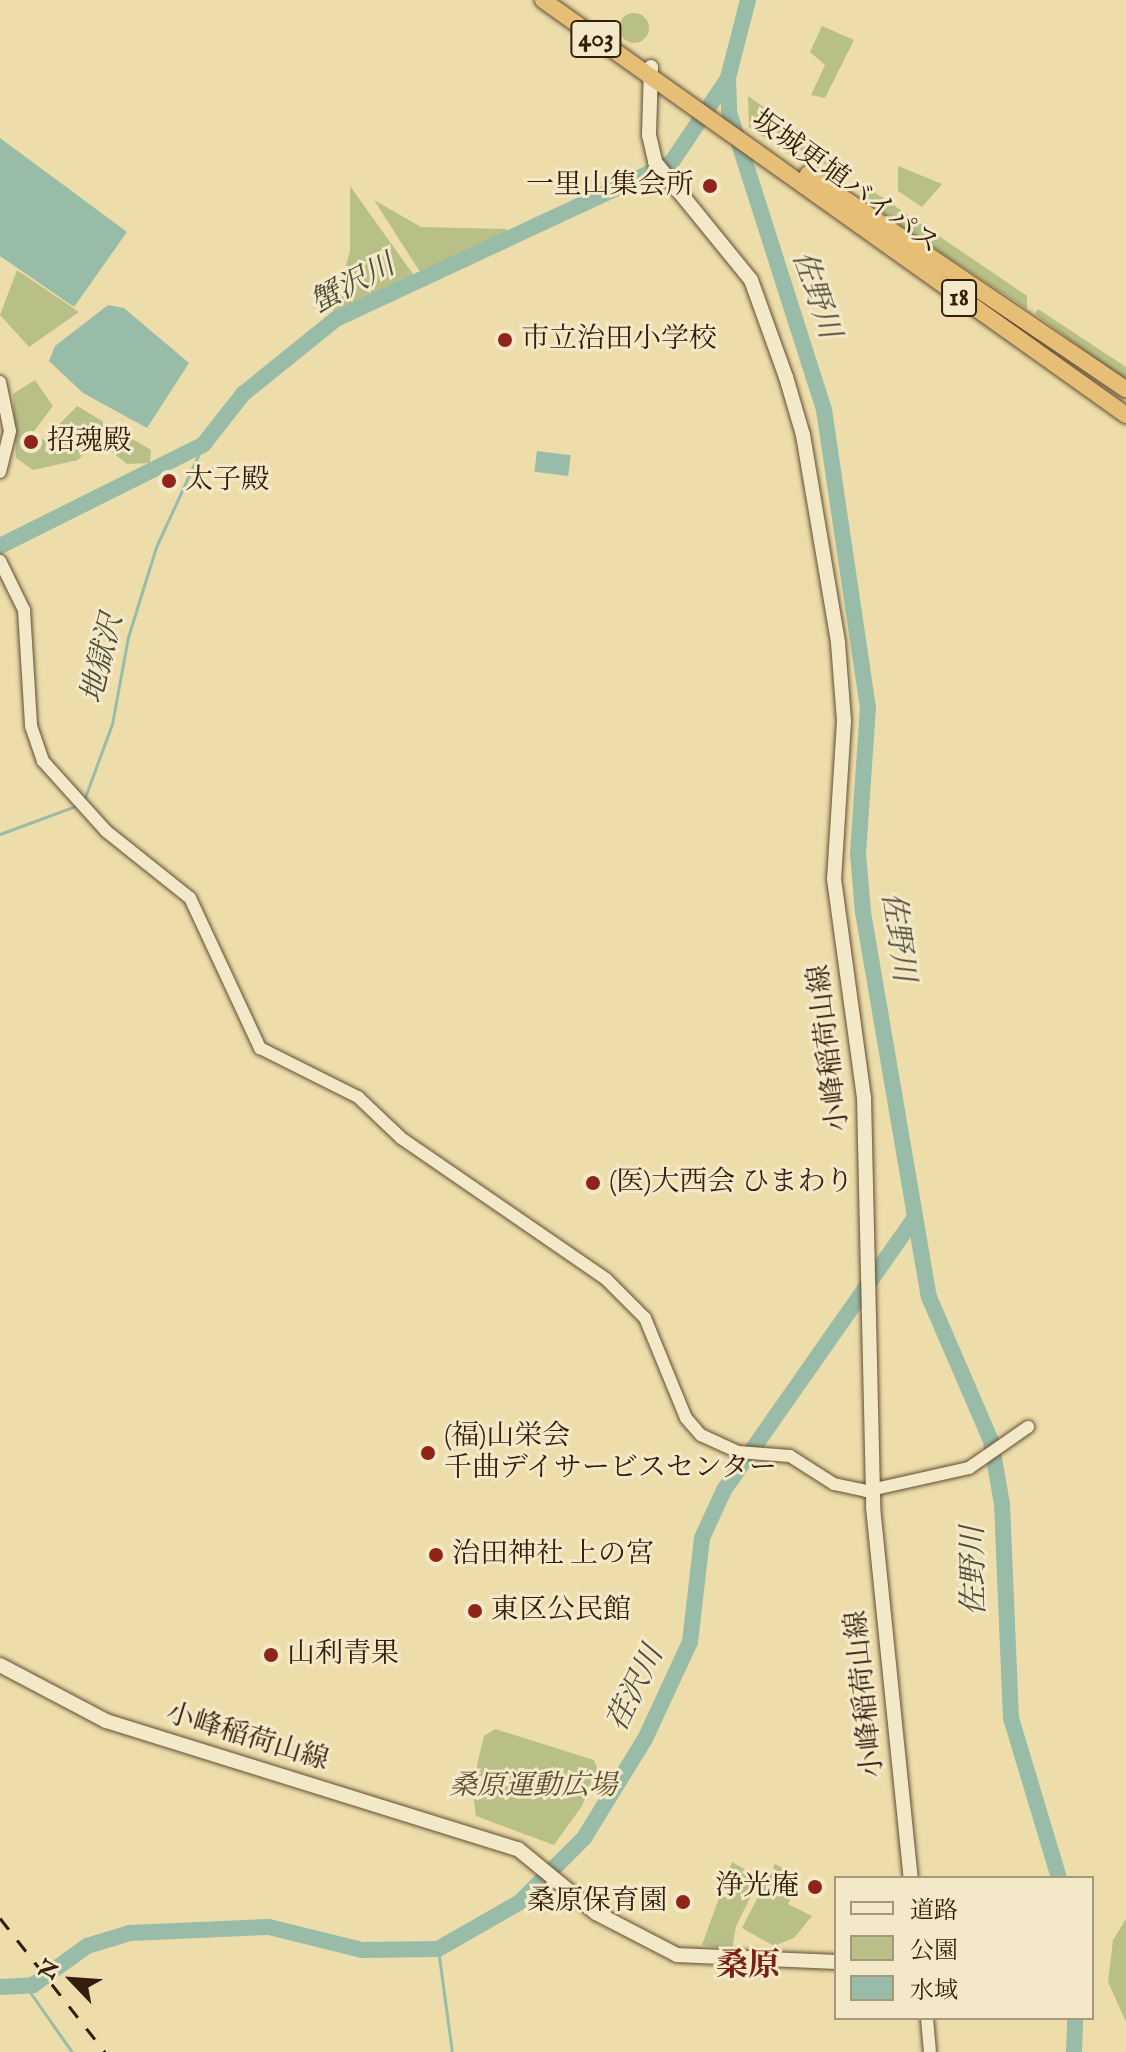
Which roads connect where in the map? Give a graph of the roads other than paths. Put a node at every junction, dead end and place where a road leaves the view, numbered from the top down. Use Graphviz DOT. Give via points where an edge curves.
graph roads {
  1 [pos="543,0"];
  2 [pos="557,0"];
  3 [pos="651,72"];
  4 [pos="798,173"];
  5 [pos="0,382"];
  6 [pos="1126,389"];
  7 [pos="1126,415"];
  8 [pos="0,472"];
  9 [pos="0,561"];
  10 [pos="1028,1427"];
  11 [pos="873,1490"];
  12 [pos="0,1665"];
  13 [pos="911,1876"];
  14 [pos="834,1962"];
  15 [pos="927,2020"];
  16 [pos="930,2052"];
  1 -- 3 [label="highway, 403"];
  2 -- 3 [label="highway, 403"];
  3 -- 4 [label="highway, 坂城更埴バイパス / 18"];
  3 -- 11 [label="main road, 小峰稲荷山線" via="655,162 662,179 751,280 808,457 842,681 833,864 864,1098"];
  4 -- 6 [label="highway, 坂城更埴バイパス / 18"];
  4 -- 7 [label="highway, 坂城更埴バイパス / 18"];
  5 -- 8 [label="street" via="10,431"];
  9 -- 11 [label="street" via="24,610 35,745 85,810 190,898 260,1048 358,1097 401,1138 606,1279 654,1332 693,1427 715,1445 790,1456 846,1488"];
  10 -- 11 [label="street" via="977,1463"];
  11 -- 13 [label="main road, 小峰稲荷山線"];
  12 -- 14 [label="main road, 小峰稲荷山線" via="106,1721 495,1841 543,1868 596,1913 677,1955"];
  15 -- 16 [label="street"];
}
